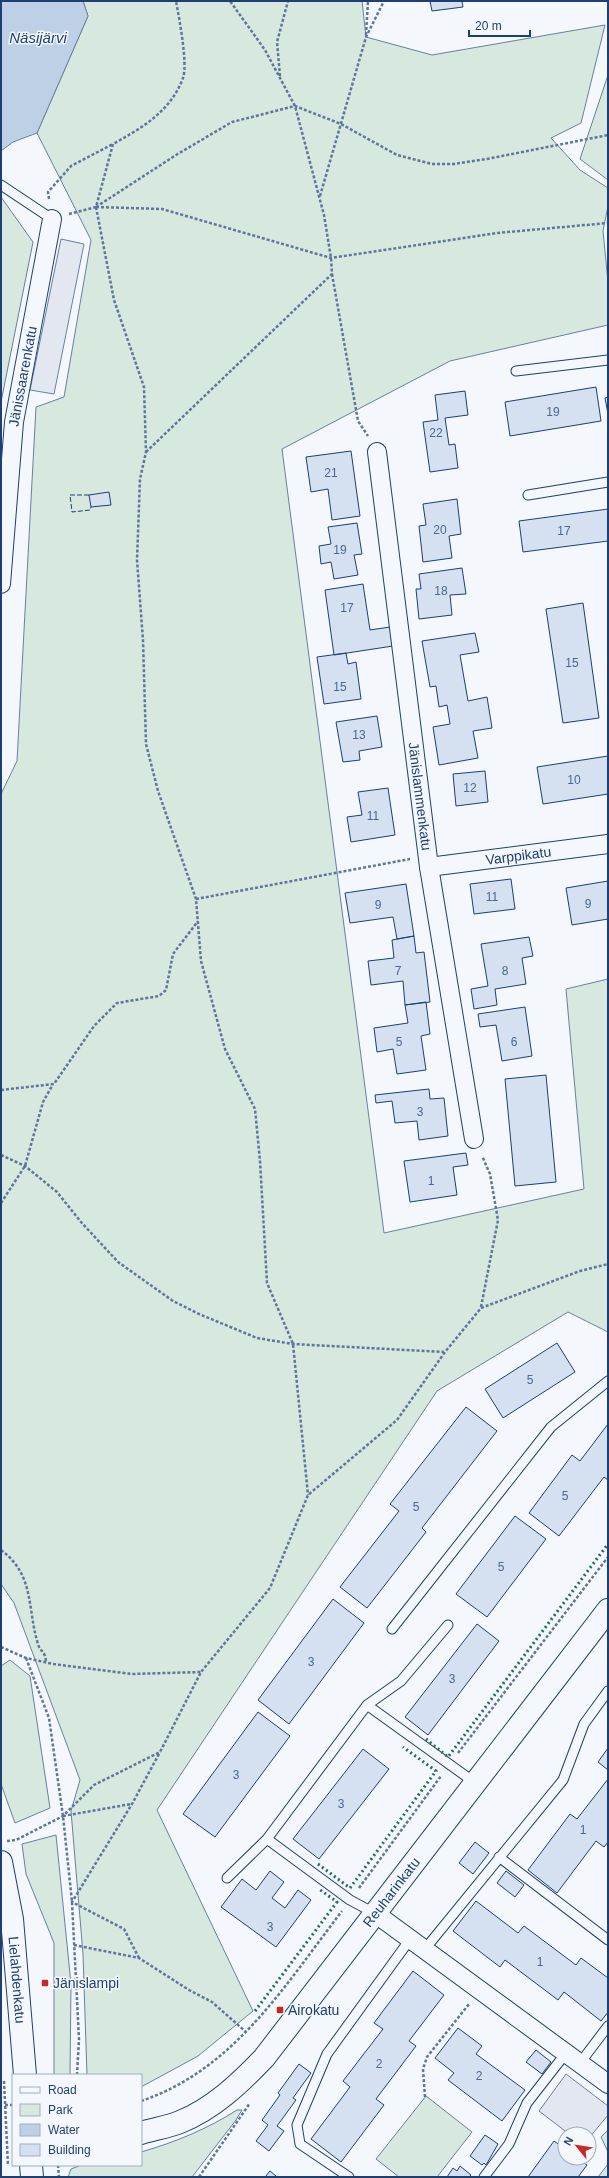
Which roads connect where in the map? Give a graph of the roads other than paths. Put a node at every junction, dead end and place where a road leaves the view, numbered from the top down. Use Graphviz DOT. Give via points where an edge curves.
graph roads {
  1 [pos="1,184"];
  2 [pos="52,219"];
  3 [pos="608,360"];
  4 [pos="516,371"];
  5 [pos="378,452"];
  6 [pos="608,482"];
  7 [pos="528,495"];
  8 [pos="1,584"];
  9 [pos="608,844"];
  10 [pos="429,861"];
  11 [pos="474,1139"];
  12 [pos="608,1382"];
  13 [pos="608,1610"];
  14 [pos="448,1625"];
  15 [pos="392,1629"];
  16 [pos="608,1691"];
  17 [pos="367,1705"];
  18 [pos="474,1782"];
  19 [pos="267,1838"];
  20 [pos="499,1858"];
  21 [pos="1,1862"];
  22 [pos="226,1878"];
  23 [pos="376,1914"];
  24 [pos="411,1938"];
  25 [pos="608,1940"];
  26 [pos="425,1949"];
  27 [pos="608,2026"];
  28 [pos="573,2058"];
  29 [pos="25,2074"];
  30 [pos="608,2084"];
  31 [pos="142,2133"];
  32 [pos="31,2166"];
  33 [pos="32,2177"];
  34 [pos="349,2177"];
  35 [pos="484,2177"];
  1 -- 2 [label="lane"];
  2 -- 8 [label="street, Jänissaarenkatu" via="14,422"];
  3 -- 4 [label="lane"];
  5 -- 10 [label="street, Jänislammenkatu"];
  6 -- 7 [label="lane"];
  9 -- 10 [label="street, Varppikatu"];
  10 -- 11 [label="street, Jänislammenkatu"];
  12 -- 15 [label="lane" via="551,1427"];
  13 -- 18 [label="street, Reuharinkatu"];
  14 -- 17 [label="lane" via="401,1681"];
  16 -- 20 [label="lane" via="584,1724 563,1780"];
  17 -- 18 [label="lane"];
  17 -- 19 [label="lane"];
  18 -- 23 [label="street, Reuharinkatu"];
  19 -- 22 [label="lane"];
  19 -- 23 [label="lane" via="350,1900"];
  20 -- 25 [label="lane"];
  20 -- 26 [label="lane"];
  21 -- 29 [label="street, Lielahdenkatu" via="12,1919"];
  23 -- 24 [label="street"];
  23 -- 31 [label="street, Reuharinkatu" via="264,2058 240,2083 218,2100 180,2122"];
  24 -- 26 [label="street"];
  24 -- 34 [label="lane" via="327,2054 297,2125 300,2144"];
  26 -- 28 [label="street"];
  27 -- 28 [label="lane"];
  28 -- 30 [label="street"];
  28 -- 35 [label="lane" via="527,2103 509,2144"];
  32 -- 33 [label="street"];
}
